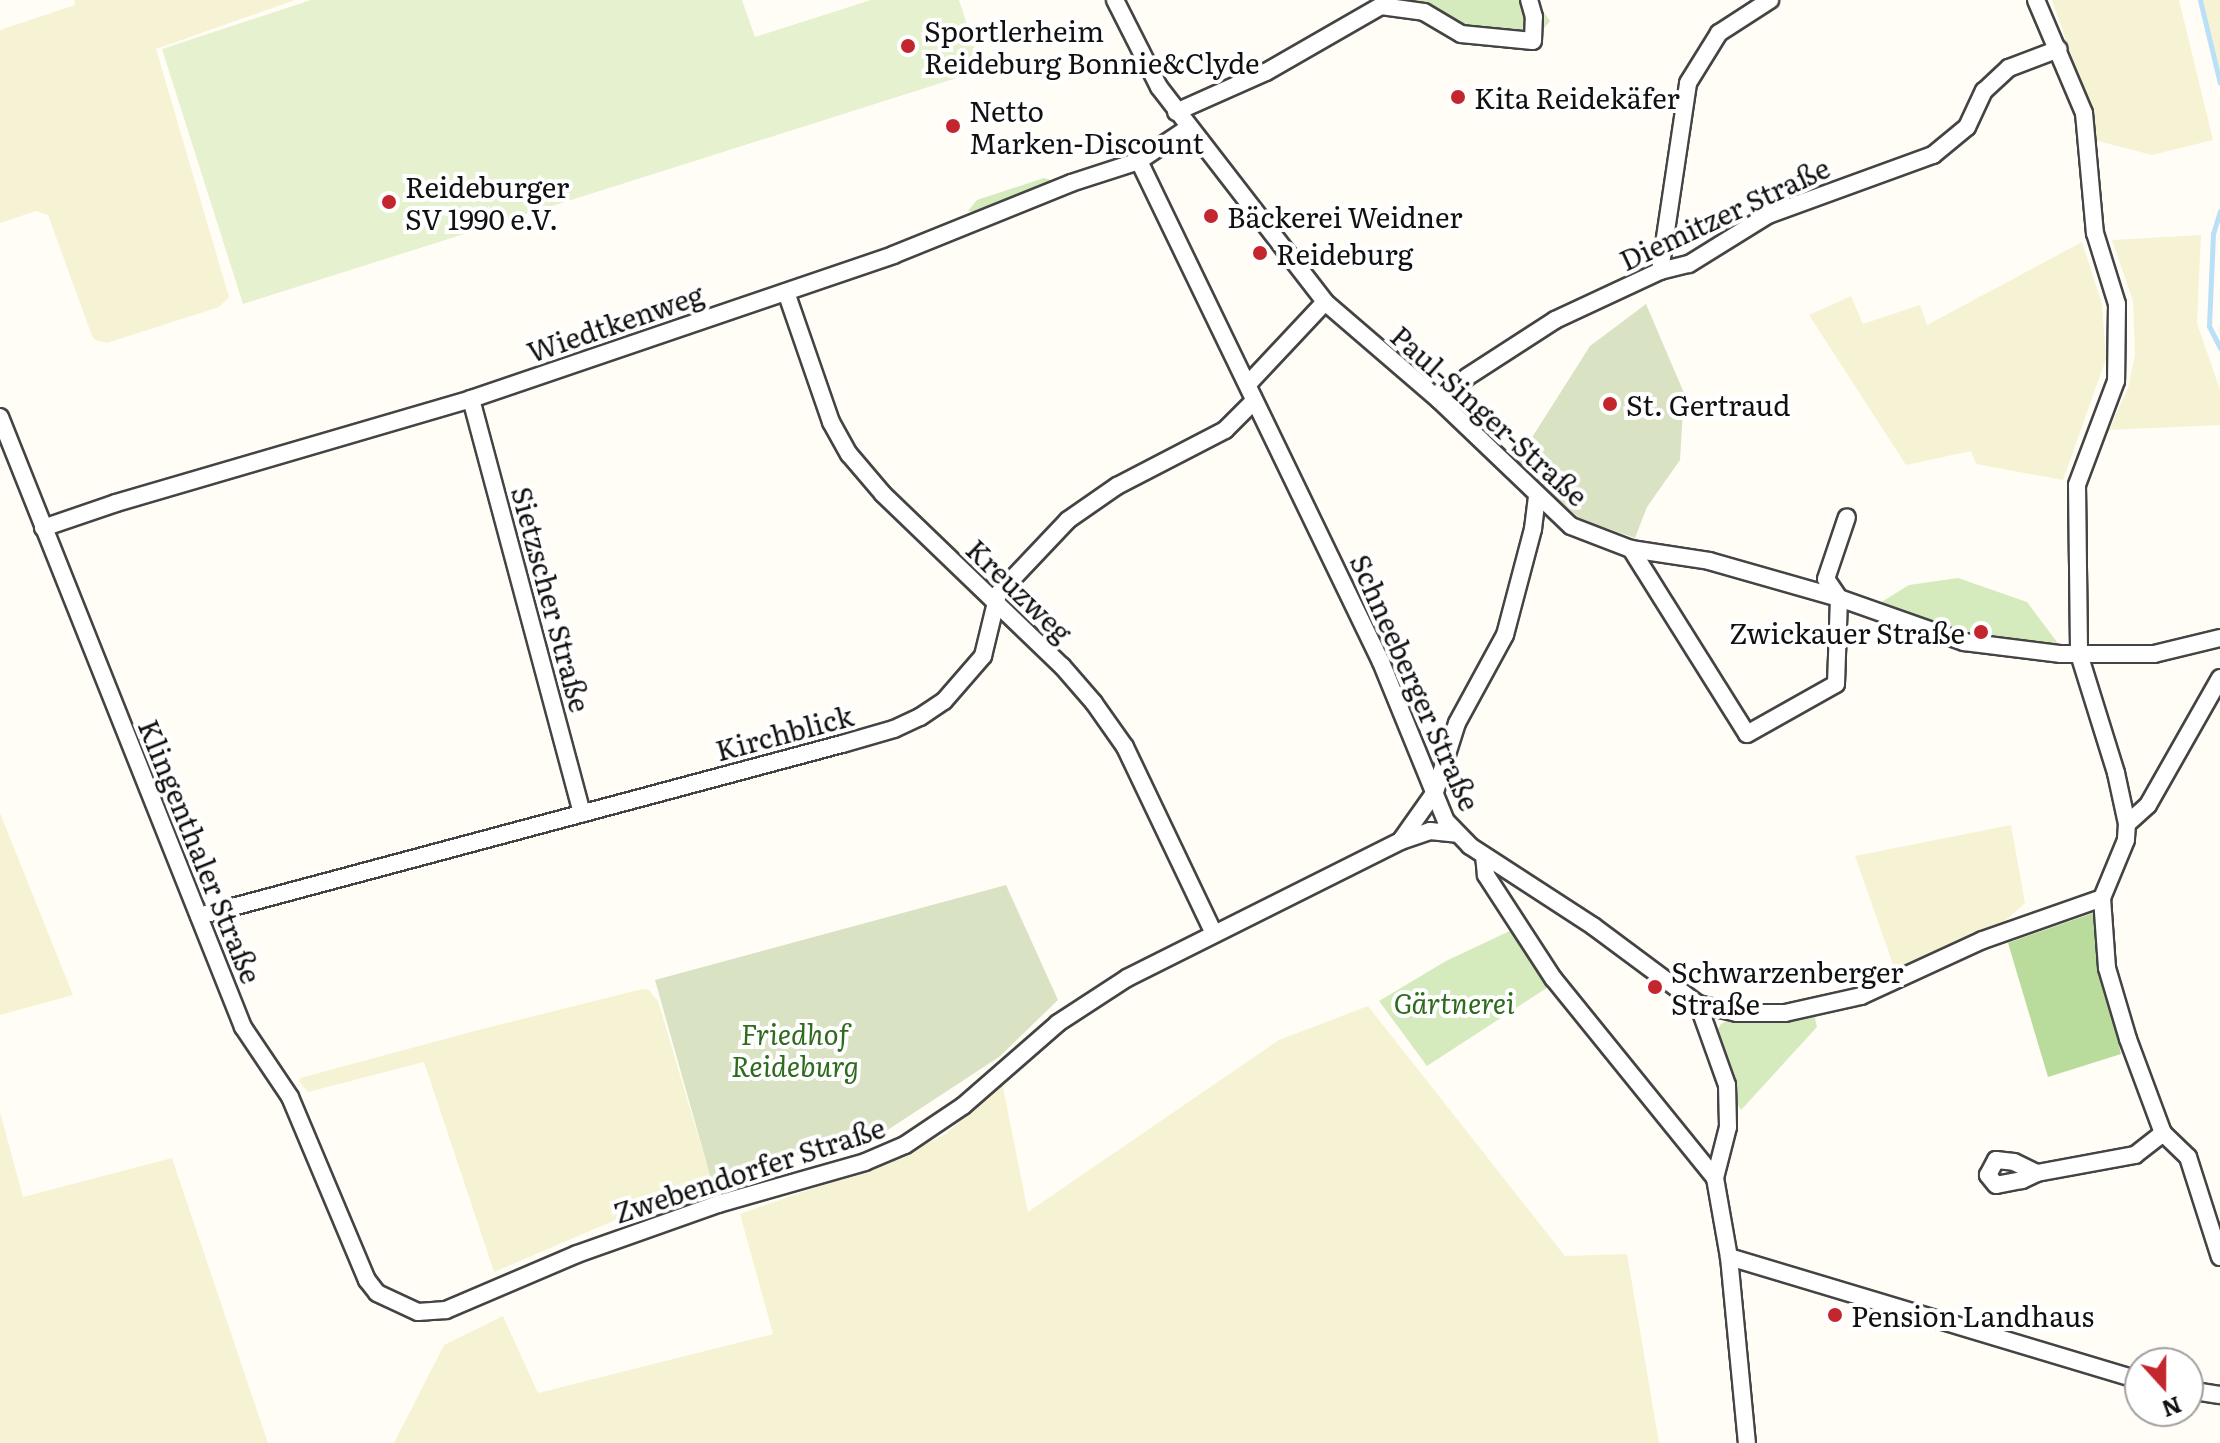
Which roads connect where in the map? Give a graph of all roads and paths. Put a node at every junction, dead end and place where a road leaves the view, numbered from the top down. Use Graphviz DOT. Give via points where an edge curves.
graph roads {
  1 [pos="1115,0"];
  2 [pos="1529,0"];
  3 [pos="1770,0"];
  4 [pos="2036,0"];
  5 [pos="1380,3"];
  6 [pos="2059,49"];
  7 [pos="1176,112"];
  8 [pos="1188,128"];
  9 [pos="1139,161"];
  10 [pos="1660,271"];
  11 [pos="786,292"];
  12 [pos="1325,302"];
  13 [pos="1249,383"];
  14 [pos="471,399"];
  15 [pos="1439,400"];
  16 [pos="1254,401"];
  17 [pos="0,417"];
  18 [pos="1537,496"];
  19 [pos="1847,517"];
  20 [pos="43,528"];
  21 [pos="1631,549"];
  22 [pos="1839,598"];
  23 [pos="995,601"];
  24 [pos="2220,638"];
  25 [pos="2079,654"];
  26 [pos="2220,678"];
  27 [pos="1435,792"];
  28 [pos="582,813"];
  29 [pos="2127,824"];
  30 [pos="1457,834"];
  31 [pos="1401,841"];
  32 [pos="1484,856"];
  33 [pos="2102,898"];
  34 [pos="199,916"];
  35 [pos="1214,934"];
  36 [pos="1698,1004"];
  37 [pos="2163,1133"];
  38 [pos="2037,1173"];
  39 [pos="1715,1178"];
  40 [pos="1729,1257"];
  41 [pos="2220,1257"];
  42 [pos="377,1293"];
  43 [pos="2124,1375"];
  44 [pos="1747,1443"];
  1 -- 7 [label="street, Paul-Singer-Straße" via="1152,77"];
  2 -- 5 [label="street" via="1533,41 1461,34 1424,12"];
  3 -- 10 [label="street" via="1719,33 1688,83"];
  4 -- 6 [label="street"];
  5 -- 7 [label="street" via="1266,72"];
  6 -- 10 [label="street, Diemitzer Straße" via="2009,68 1984,91 1967,127 1933,155 1768,215 1689,264"];
  6 -- 25 [label="street" via="2084,113 2095,233 2117,304 2116,381 2077,485"];
  7 -- 8 [label="street, Paul-Singer-Straße"];
  8 -- 9 [label="street, Wiedtkenweg"];
  8 -- 12 [label="street, Paul-Singer-Straße"];
  9 -- 11 [label="street, Wiedtkenweg"];
  9 -- 13 [label="street, Schneeberger Straße"];
  10 -- 15 [label="street, Diemitzer Straße" via="1555,320"];
  11 -- 14 [label="street, Wiedtkenweg"];
  11 -- 23 [label="street, Kreuzweg" via="831,422 849,454 883,494"];
  12 -- 13 [label="street"];
  12 -- 15 [label="street, Paul-Singer-Straße"];
  13 -- 16 [label="street, Schneeberger Straße"];
  14 -- 20 [label="street, Wiedtkenweg"];
  14 -- 28 [label="street, Sietzscher Straße"];
  15 -- 18 [label="street, Paul-Singer-Straße"];
  16 -- 23 [label="street, Kirchblick" via="1216,436 1091,502 1047,541"];
  16 -- 27 [label="street, Schneeberger Straße" via="1381,662"];
  17 -- 20 [label="street, Klingenthaler Straße"];
  18 -- 21 [label="street, Paul-Singer-Straße" via="1571,526"];
  18 -- 27 [label="street, Zwebendorfer Straße" via="1516,604 1457,723"];
  19 -- 22 [label="street" via="1826,579"];
  20 -- 34 [label="street, Klingenthaler Straße"];
  21 -- 22 [label="street, Paul-Singer-Straße" via="1709,561"];
  21 -- 22 [label="street" via="1747,734 1836,684"];
  22 -- 25 [label="street, Paul-Singer-Straße" via="1964,642"];
  23 -- 28 [label="street, Kirchblick" via="983,656 944,701 920,717 842,744"];
  23 -- 35 [label="street, Kreuzweg" via="1062,666 1116,733"];
  24 -- 25 [label="street, Paul-Singer-Straße" via="2154,654"];
  25 -- 29 [label="street"];
  26 -- 29 [label="street" via="2148,805"];
  27 -- 30 [label="street, Schneeberger Straße"];
  27 -- 31 [label="street, Zwebendorfer Straße"];
  28 -- 34 [label="street, Kirchblick"];
  29 -- 33 [label="street" via="2126,840"];
  30 -- 31 [label="street, Zwebendorfer Straße" via="1430,831"];
  30 -- 32 [label="street, Schneeberger Straße"];
  31 -- 35 [label="street, Zwebendorfer Straße"];
  32 -- 36 [label="street" via="1593,926"];
  32 -- 39 [label="street" via="1486,875 1553,978"];
  33 -- 36 [label="street" via="1983,940 1861,996 1785,1013 1737,1013"];
  33 -- 37 [label="street" via="2107,968"];
  34 -- 42 [label="street, Klingenthaler Straße" via="243,1027 290,1097 351,1246"];
  35 -- 42 [label="street, Zwebendorfer Straße" via="1083,1004 963,1106 905,1145 577,1254 446,1310 418,1312"];
  36 -- 39 [label="street" via="1727,1085 1728,1127"];
  37 -- 38 [label="street" via="2135,1155"];
  37 -- 41 [label="street" via="2188,1157"];
  39 -- 40 [label="street"];
  40 -- 43 [label="street"];
  40 -- 44 [label="street"];
}
